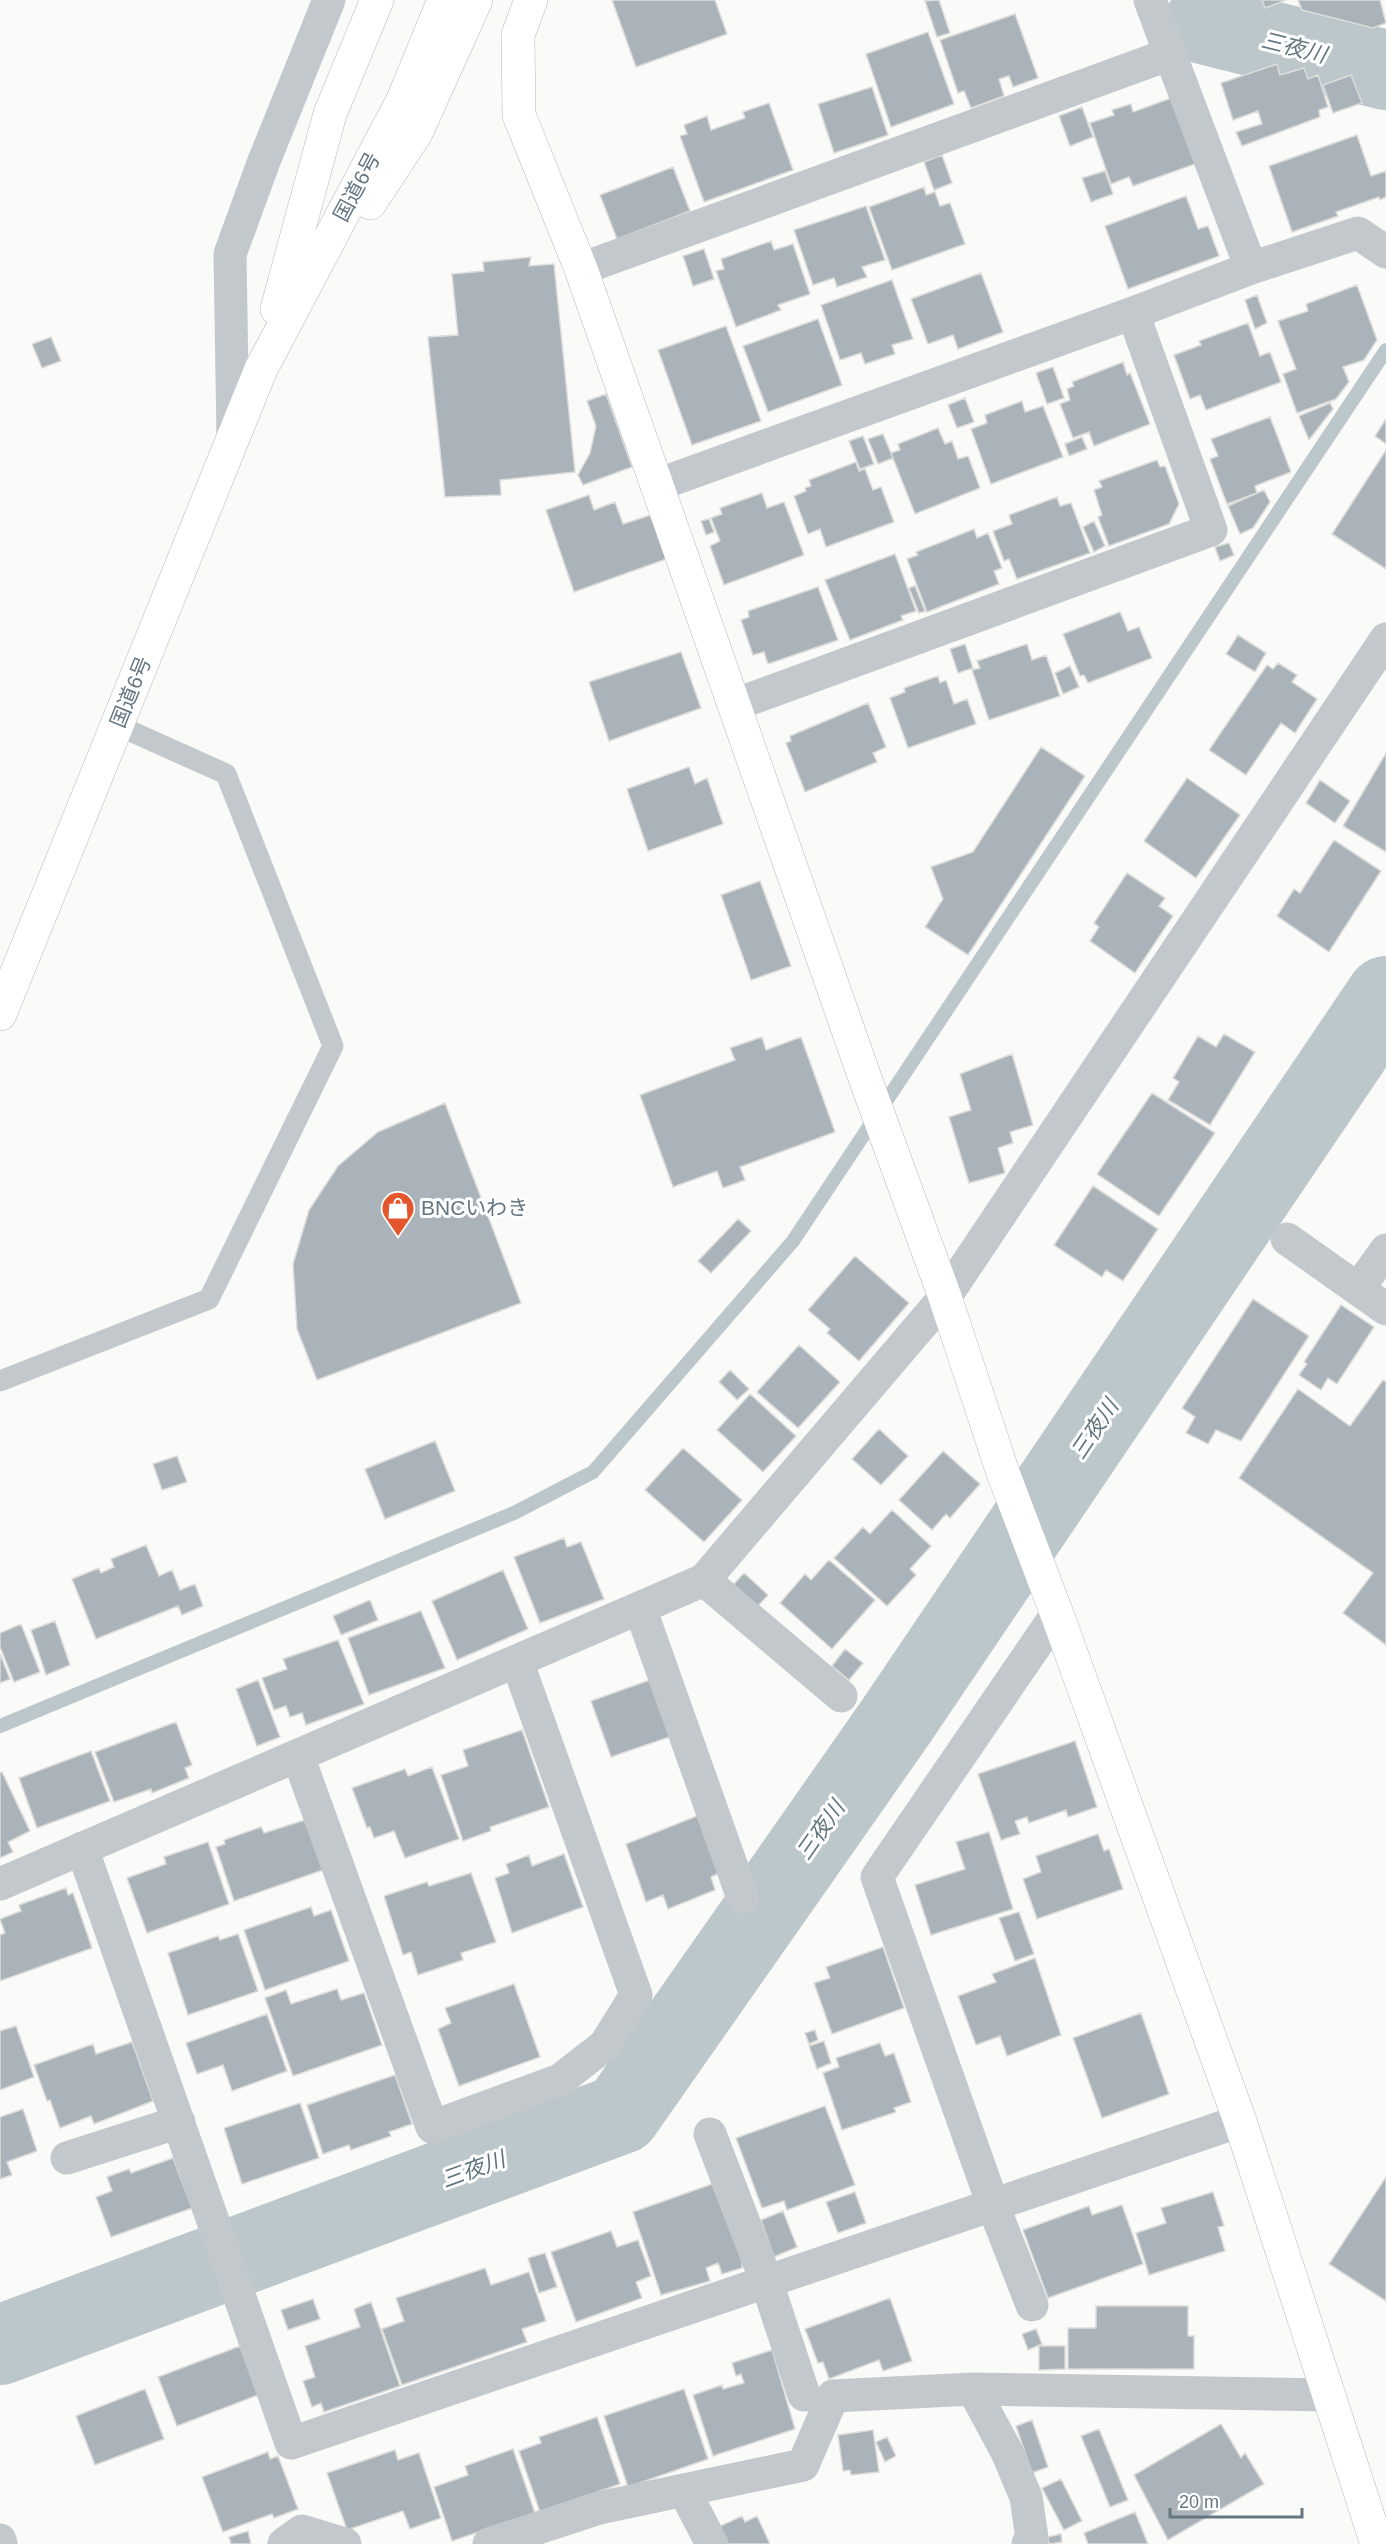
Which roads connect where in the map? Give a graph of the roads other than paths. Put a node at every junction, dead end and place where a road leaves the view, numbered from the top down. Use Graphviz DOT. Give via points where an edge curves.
graph roads {
  1 [pos="329,0"];
  2 [pos="377,0"];
  3 [pos="444,0"];
  4 [pos="476,0"];
  5 [pos="531,0"];
  6 [pos="1150,0"];
  7 [pos="1170,54"];
  8 [pos="1386,252"];
  9 [pos="1251,268"];
  10 [pos="581,269"];
  11 [pos="1133,313"];
  12 [pos="261,369"];
  13 [pos="233,437"];
  14 [pos="657,484"];
  15 [pos="1386,639"];
  16 [pos="734,705"];
  17 [pos="117,725"];
  18 [pos="0,1014"];
  19 [pos="1287,1239"];
  20 [pos="1386,1251"];
  21 [pos="1359,1289"];
  22 [pos="945,1297"];
  23 [pos="1386,1309"];
  24 [pos="0,1381"];
  25 [pos="704,1580"];
  26 [pos="640,1608"];
  27 [pos="1057,1614"];
  28 [pos="517,1661"];
  29 [pos="841,1696"];
  30 [pos="298,1756"];
  31 [pos="82,1848"];
  32 [pos="0,1884"];
  33 [pos="742,1898"];
  34 [pos="1240,2121"];
  35 [pos="179,2122"];
  36 [pos="710,2134"];
  37 [pos="67,2158"];
  38 [pos="993,2205"];
  39 [pos="767,2283"];
  40 [pos="1032,2305"];
  41 [pos="973,2389"];
  42 [pos="804,2395"];
  43 [pos="1329,2395"];
  44 [pos="684,2490"];
  45 [pos="0,2540"];
  46 [pos="1,2544"];
  47 [pos="284,2544"];
  48 [pos="345,2544"];
  49 [pos="489,2544"];
  50 [pos="712,2544"];
  51 [pos="1028,2544"];
  52 [pos="1377,2544"];
  1 -- 13 [label="street" via="230,254"];
  2 -- 12 [label="main road, 国道6号" via="330,114"];
  3 -- 12 [label="main road, 国道6号" via="403,100"];
  4 -- 12 [label="main road" via="416,134"];
  5 -- 10 [label="main road" via="518,35 519,115"];
  6 -- 7 [label="street"];
  7 -- 9 [label="street"];
  7 -- 10 [label="street"];
  8 -- 9 [label="street" via="1358,233"];
  9 -- 11 [label="street"];
  10 -- 14 [label="main road"];
  11 -- 14 [label="street"];
  11 -- 16 [label="street" via="1211,530"];
  12 -- 13 [label="main road, 国道6号"];
  13 -- 17 [label="main road, 国道6号"];
  14 -- 16 [label="main road"];
  15 -- 22 [label="street"];
  16 -- 22 [label="main road"];
  17 -- 18 [label="main road, 国道6号"];
  17 -- 24 [label="lane" via="226,774 333,1046 209,1299"];
  19 -- 21 [label="street"];
  20 -- 21 [label="street"];
  21 -- 23 [label="street"];
  22 -- 25 [label="street"];
  22 -- 27 [label="main road" via="1002,1470"];
  25 -- 26 [label="street"];
  25 -- 29 [label="street"];
  26 -- 28 [label="street"];
  26 -- 33 [label="street"];
  27 -- 34 [label="main road"];
  27 -- 38 [label="street" via="877,1876"];
  28 -- 30 [label="street"];
  28 -- 30 [label="street" via="636,1995 605,2044 560,2080 432,2127"];
  30 -- 31 [label="street"];
  31 -- 32 [label="street"];
  31 -- 35 [label="street"];
  34 -- 38 [label="street"];
  34 -- 43 [label="main road"];
  35 -- 37 [label="street"];
  35 -- 39 [label="street" via="291,2443"];
  36 -- 39 [label="street"];
  38 -- 39 [label="street"];
  38 -- 40 [label="street"];
  39 -- 42 [label="street"];
  41 -- 43 [label="street"];
  41 -- 44 [label="street" via="833,2396 803,2465"];
  41 -- 51 [label="street" via="1007,2452 1026,2498 1032,2538"];
  43 -- 52 [label="main road"];
  44 -- 49 [label="street" via="599,2508"];
  44 -- 50 [label="street"];
  45 -- 46 [label="street"];
  47 -- 48 [label="street" via="302,2531"];
}
